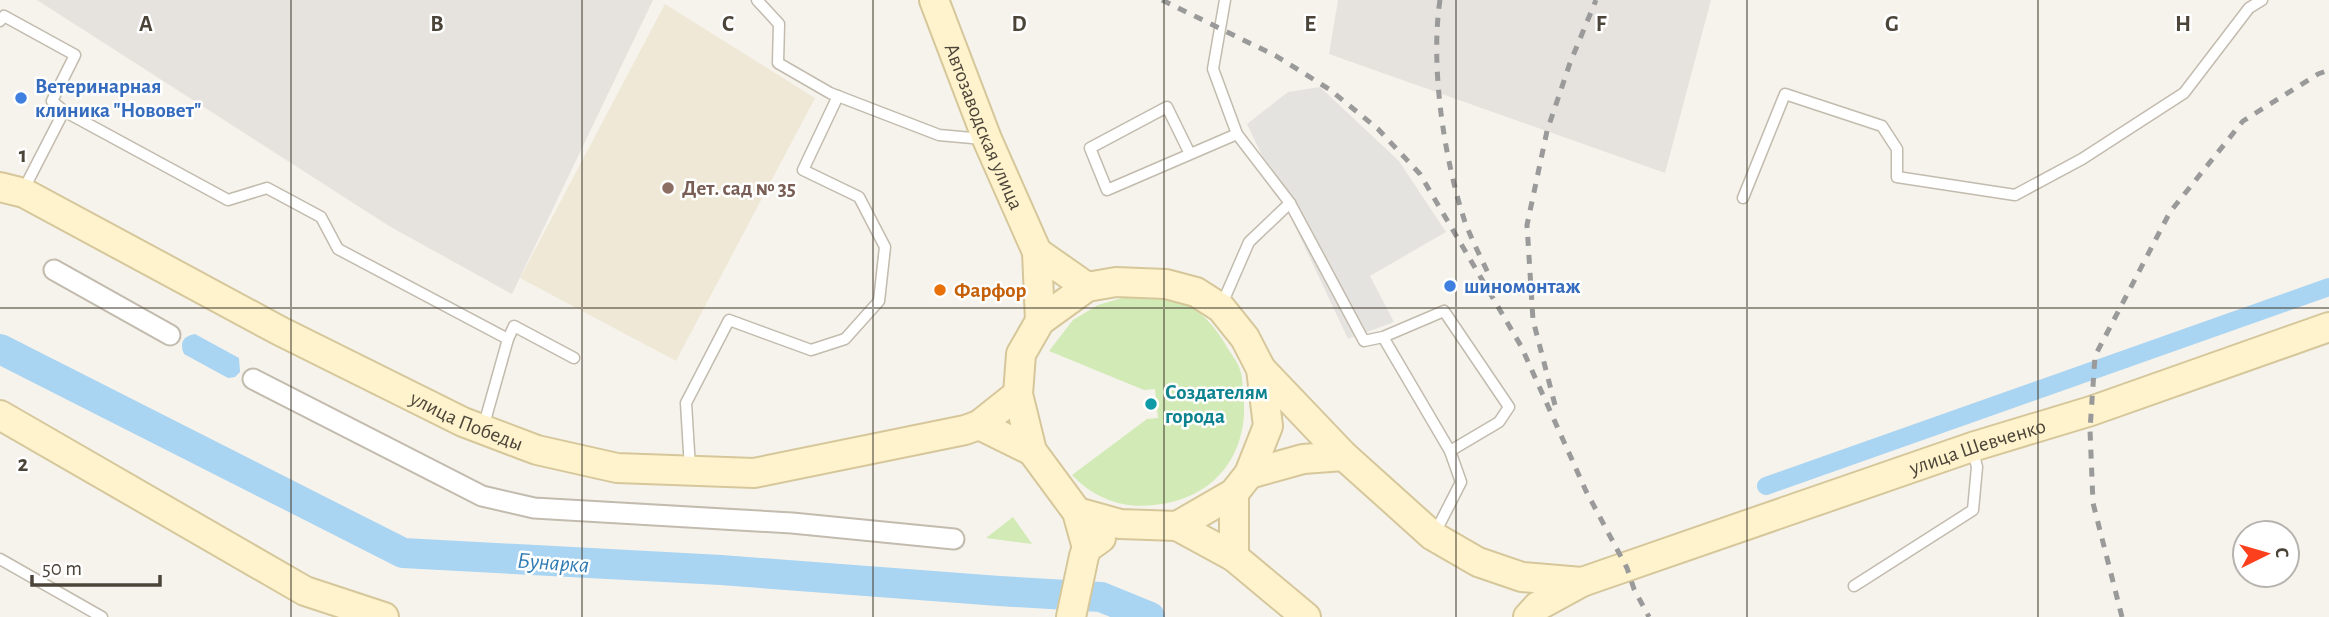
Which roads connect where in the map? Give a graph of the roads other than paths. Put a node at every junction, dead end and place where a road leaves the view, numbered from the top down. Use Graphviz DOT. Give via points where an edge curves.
graph roads {
  1 [pos="757,0"];
  2 [pos="934,0"];
  3 [pos="1225,0"];
  4 [pos="2262,0"];
  5 [pos="0,21"];
  6 [pos="838,96"];
  7 [pos="64,111"];
  8 [pos="1237,134"];
  9 [pos="986,139"];
  10 [pos="1190,154"];
  11 [pos="12,190"];
  12 [pos="1743,198"];
  13 [pos="1290,203"];
  14 [pos="1037,252"];
  15 [pos="54,270"];
  16 [pos="1087,287"];
  17 [pos="1221,308"];
  18 [pos="1040,321"];
  19 [pos="2329,327"];
  20 [pos="170,335"];
  21 [pos="1383,337"];
  22 [pos="508,340"];
  23 [pos="574,358"];
  24 [pos="1261,369"];
  25 [pos="254,379"];
  26 [pos="1018,394"];
  27 [pos="0,415"];
  28 [pos="979,425"];
  29 [pos="482,431"];
  30 [pos="1972,447"];
  31 [pos="1032,451"];
  32 [pos="1450,451"];
  33 [pos="1345,456"];
  34 [pos="690,470"];
  35 [pos="1241,484"];
  36 [pos="1077,512"];
  37 [pos="1120,524"];
  38 [pos="1177,526"];
  39 [pos="1433,536"];
  40 [pos="954,539"];
  41 [pos="1234,557"];
  42 [pos="0,559"];
  43 [pos="1084,561"];
  44 [pos="1582,582"];
  45 [pos="1854,586"];
  46 [pos="102,617"];
  47 [pos="384,617"];
  48 [pos="1071,617"];
  49 [pos="1306,617"];
  50 [pos="1528,617"];
  1 -- 6 [label="lane" via="779,24 778,62"];
  2 -- 9 [label="main road, Автозаводская улица"];
  3 -- 8 [label="lane" via="1213,69"];
  4 -- 12 [label="lane" via="2249,8 2184,93 2082,159 2015,195 1897,177 1897,149 1882,126 1785,94"];
  5 -- 7 [label="lane" via="4,16 75,55 52,101"];
  6 -- 9 [label="lane" via="939,135"];
  6 -- 34 [label="lane" via="803,170 859,197 886,247 879,301 845,340 811,350 729,320 686,403"];
  7 -- 11 [label="lane" via="29,179"];
  7 -- 22 [label="lane" via="228,200 267,188 321,217 338,249"];
  8 -- 10 [label="lane"];
  8 -- 13 [label="lane"];
  9 -- 14 [label="main road, Автозаводская улица"];
  10 -- 10 [label="lane" via="1107,190 1090,148 1167,107"];
  11 -- 29 [label="main road, улица Победы"];
  13 -- 17 [label="lane" via="1249,242"];
  13 -- 21 [label="lane" via="1364,341"];
  14 -- 16 [label="main road"];
  14 -- 18 [label="main road"];
  15 -- 20 [label="street"];
  16 -- 17 [label="main road" via="1116,282 1166,284 1196,292"];
  16 -- 18 [label="main road"];
  17 -- 24 [label="main road" via="1245,338"];
  18 -- 26 [label="main road" via="1021,354"];
  19 -- 30 [label="main road, улица Шевченко" via="2091,411"];
  21 -- 32 [label="lane"];
  21 -- 32 [label="lane" via="1444,311 1509,407 1499,422"];
  22 -- 23 [label="lane" via="514,326"];
  22 -- 29 [label="lane"];
  24 -- 33 [label="main road"];
  24 -- 35 [label="main road" via="1268,426"];
  25 -- 40 [label="street" via="482,496 534,508 792,523"];
  26 -- 28 [label="main road"];
  26 -- 31 [label="main road"];
  27 -- 47 [label="main road" via="305,590"];
  28 -- 31 [label="main road"];
  28 -- 34 [label="main road, улица Победы" via="754,472"];
  29 -- 34 [label="main road, улица Победы" via="537,450 617,468"];
  30 -- 44 [label="main road, улица Шевченко"];
  30 -- 45 [label="lane" via="1977,467 1973,510"];
  31 -- 36 [label="main road"];
  32 -- 39 [label="lane" via="1461,482"];
  33 -- 35 [label="main road" via="1303,459"];
  33 -- 39 [label="main road"];
  35 -- 38 [label="main road"];
  35 -- 41 [label="main road"];
  36 -- 37 [label="main road"];
  36 -- 43 [label="main road"];
  37 -- 38 [label="main road"];
  37 -- 43 [label="main road"];
  38 -- 41 [label="main road"];
  39 -- 44 [label="main road" via="1478,562 1522,577"];
  41 -- 49 [label="main road"];
  42 -- 46 [label="lane"];
  43 -- 48 [label="main road"];
  44 -- 50 [label="main road" via="1538,606"];
}
